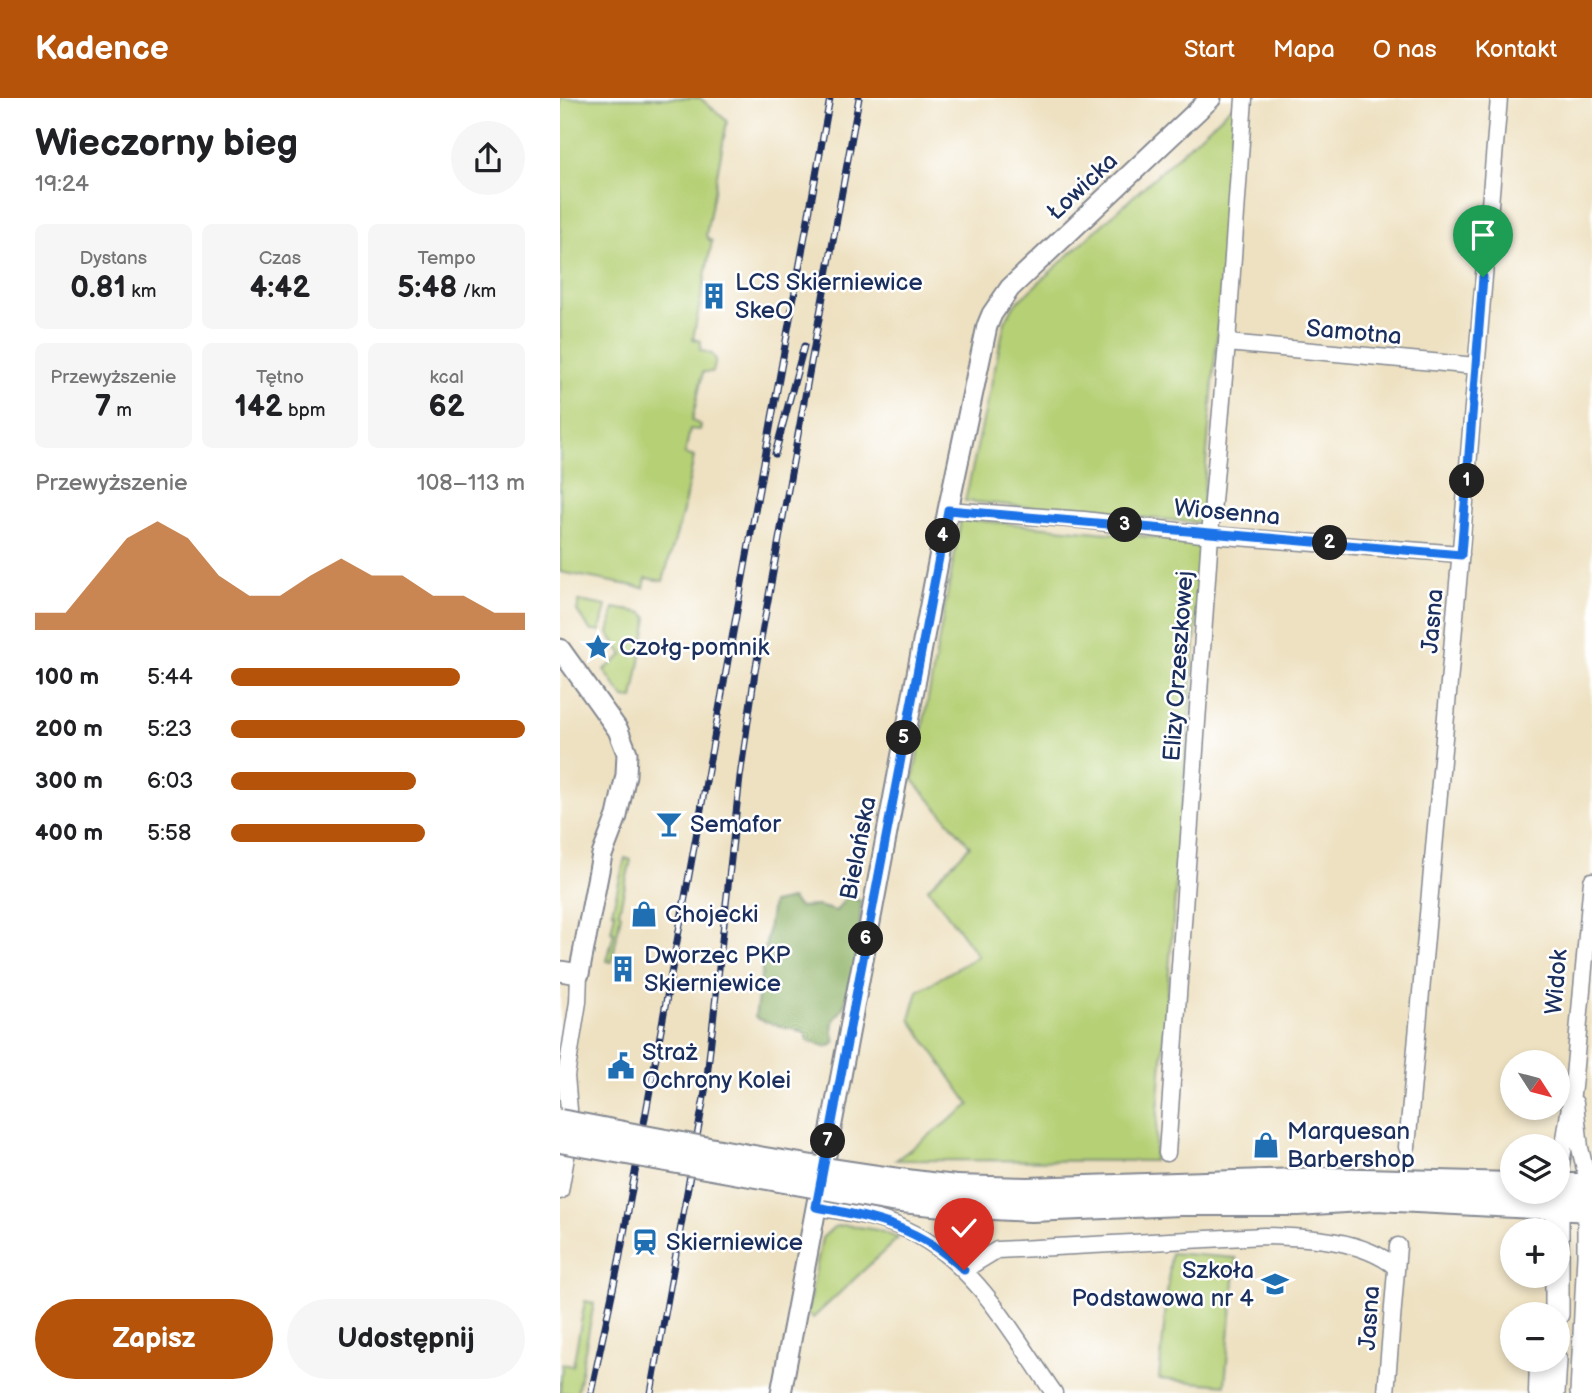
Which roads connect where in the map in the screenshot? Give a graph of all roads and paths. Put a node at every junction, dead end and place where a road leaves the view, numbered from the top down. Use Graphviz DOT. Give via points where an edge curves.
graph roads {
  1 [pos="1211,98"];
  2 [pos="1244,98"];
  3 [pos="1499,98"];
  4 [pos="992,314"];
  5 [pos="1227,343"];
  6 [pos="1476,366"];
  7 [pos="948,510"];
  8 [pos="1210,535"];
  9 [pos="1461,555"];
  10 [pos="560,649"];
  11 [pos="1592,881"];
  12 [pos="569,972"];
  13 [pos="1573,1087"];
  14 [pos="560,1122"];
  15 [pos="1566,1134"];
  16 [pos="560,1140"];
  17 [pos="1407,1147"];
  18 [pos="1167,1153"];
  19 [pos="1500,1185"];
  20 [pos="560,1191"];
  21 [pos="1500,1194"];
  22 [pos="1570,1194"];
  23 [pos="955,1196"];
  24 [pos="1591,1198"];
  25 [pos="1558,1204"];
  26 [pos="816,1207"];
  27 [pos="1398,1246"];
  28 [pos="1396,1267"];
  29 [pos="964,1270"];
  30 [pos="1557,1302"];
  31 [pos="1588,1342"];
  32 [pos="1538,1372"];
  33 [pos="1554,1372"];
  34 [pos="781,1393"];
  35 [pos="1054,1393"];
  36 [pos="1386,1393"];
  37 [pos="1537,1393"];
  38 [pos="1553,1393"];
  39 [pos="1582,1393"];
  1 -- 4 [label="street, Łowicka" via="1010,288"];
  2 -- 5 [label="street, Elizy Orzeszkowej"];
  3 -- 6 [label="street, Jasna"];
  4 -- 7 [label="street, Bielańska"];
  5 -- 6 [label="street, Samotna"];
  5 -- 8 [label="street, Elizy Orzeszkowej"];
  6 -- 9 [label="street, Jasna"];
  7 -- 8 [label="street, Wiosenna"];
  7 -- 26 [label="street, Bielańska"];
  8 -- 9 [label="street, Wiosenna"];
  8 -- 18 [label="street, Elizy Orzeszkowej"];
  9 -- 17 [label="street, Jasna"];
  10 -- 12 [label="street" via="618,730 626,749 617,816"];
  11 -- 13 [label="street, Widok"];
  12 -- 20 [label="street" via="578,1002 566,1076 567,1151"];
  13 -- 15 [label="street, Widok"];
  13 -- 24 [label="street, Widok"];
  14 -- 23 [label="main road, bridge"];
  16 -- 23 [label="main road, bridge" via="878,1197"];
  19 -- 23 [label="main road" via="1314,1180"];
  21 -- 23 [label="main road" via="1031,1209"];
  22 -- 24 [label="main road"];
  24 -- 31 [label="main road, Widok"];
  25 -- 30 [label="main road, Widok"];
  26 -- 29 [label="street" via="903,1228"];
  26 -- 34 [label="street, Bielańska"];
  27 -- 28 [label="street, Jasna"];
  28 -- 29 [label="street" via="1385,1258 1346,1245 1264,1236 996,1250"];
  28 -- 36 [label="street, Jasna"];
  29 -- 35 [label="street"];
  31 -- 39 [label="main road, Widok"];
  32 -- 37 [label="street"];
  33 -- 38 [label="main road"];
}
